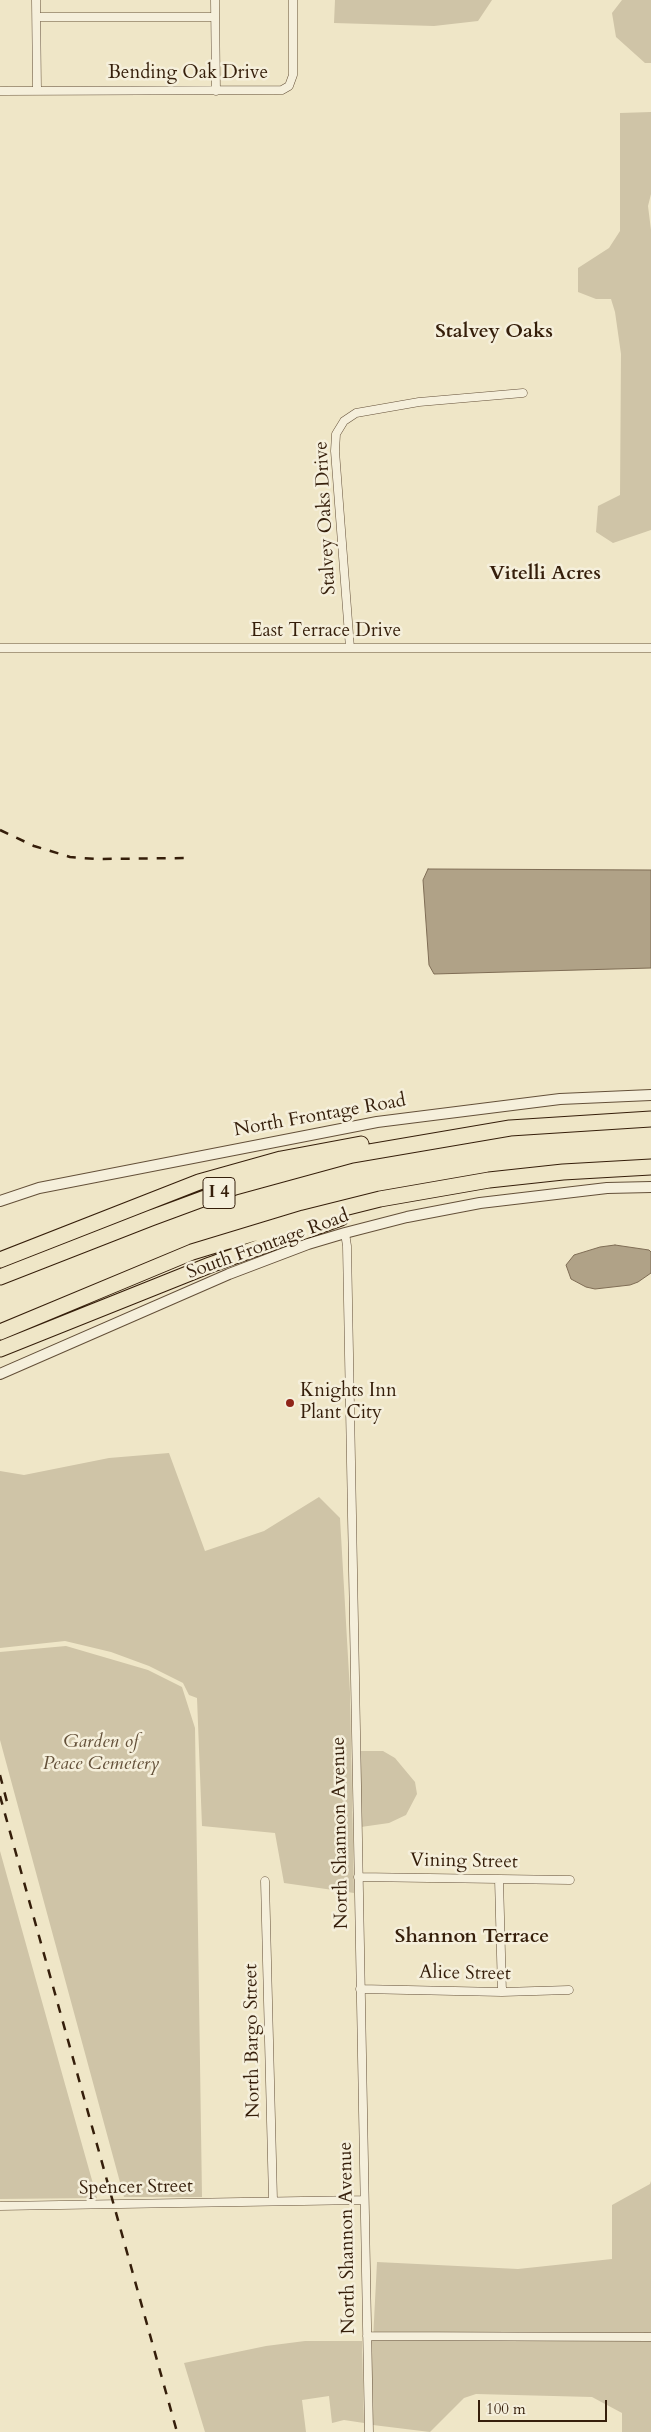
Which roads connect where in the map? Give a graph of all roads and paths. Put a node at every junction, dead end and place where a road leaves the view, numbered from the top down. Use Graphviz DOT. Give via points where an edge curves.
graph roads {
  1 [pos="36,0"];
  2 [pos="215,0"];
  3 [pos="293,0"];
  4 [pos="37,17"];
  5 [pos="215,17"];
  6 [pos="0,90"];
  7 [pos="37,90"];
  8 [pos="216,91"];
  9 [pos="523,393"];
  10 [pos="0,648"];
  11 [pos="350,648"];
  12 [pos="651,648"];
  13 [pos="651,1095"];
  14 [pos="651,1119"];
  15 [pos="447,1137"];
  16 [pos="651,1167"];
  17 [pos="651,1187"];
  18 [pos="411,1193"];
  19 [pos="0,1201"];
  20 [pos="345,1233"];
  21 [pos="0,1260"];
  22 [pos="0,1277"];
  23 [pos="0,1332"];
  24 [pos="0,1349"];
  25 [pos="0,1374"];
  26 [pos="358,1877"];
  27 [pos="499,1879"];
  28 [pos="570,1880"];
  29 [pos="265,1881"];
  30 [pos="360,1989"];
  31 [pos="569,1990"];
  32 [pos="502,1992"];
  33 [pos="272,2200"];
  34 [pos="364,2200"];
  35 [pos="0,2206"];
  36 [pos="366,2336"];
  37 [pos="651,2337"];
  38 [pos="369,2432"];
  1 -- 4 [label="street"];
  2 -- 5 [label="street"];
  3 -- 8 [label="street, Bending Oak Drive" via="293,75 289,86 278,91"];
  4 -- 5 [label="street"];
  4 -- 7 [label="street"];
  5 -- 8 [label="street"];
  6 -- 7 [label="street, Bending Oak Drive"];
  7 -- 8 [label="street, Bending Oak Drive"];
  9 -- 11 [label="street, Stalvey Oaks Drive" via="420,402 356,412 344,421 336,434 335,451"];
  10 -- 11 [label="street, East Terrace Drive"];
  11 -- 12 [label="street, East Terrace Drive"];
  13 -- 19 [label="street, North Frontage Road" via="560,1099 376,1122 38,1188"];
  14 -- 15 [label="highway, I 4" via="562,1123"];
  15 -- 21 [label="highway" via="373,1142 240,1169"];
  15 -- 22 [label="highway, I 4" via="352,1155 235,1188"];
  16 -- 18 [label="highway" via="488,1180"];
  17 -- 20 [label="street, South Frontage Road" via="607,1188 480,1203"];
  18 -- 23 [label="highway" via="304,1218 192,1252"];
  18 -- 24 [label="highway" via="210,1265"];
  20 -- 25 [label="street, South Frontage Road" via="229,1274"];
  20 -- 26 [label="street, North Shannon Avenue"];
  26 -- 27 [label="street, Vining Street"];
  26 -- 30 [label="street, North Shannon Avenue"];
  27 -- 28 [label="street, Vining Street"];
  27 -- 32 [label="street"];
  29 -- 33 [label="street, North Bargo Street"];
  30 -- 32 [label="street, Alice Street"];
  30 -- 34 [label="street, North Shannon Avenue"];
  31 -- 32 [label="street, Alice Street"];
  33 -- 34 [label="street, Spencer Street"];
  33 -- 35 [label="street, Spencer Street"];
  34 -- 36 [label="street, North Shannon Avenue"];
  36 -- 37 [label="street"];
  36 -- 38 [label="street, North Shannon Avenue"];
}
